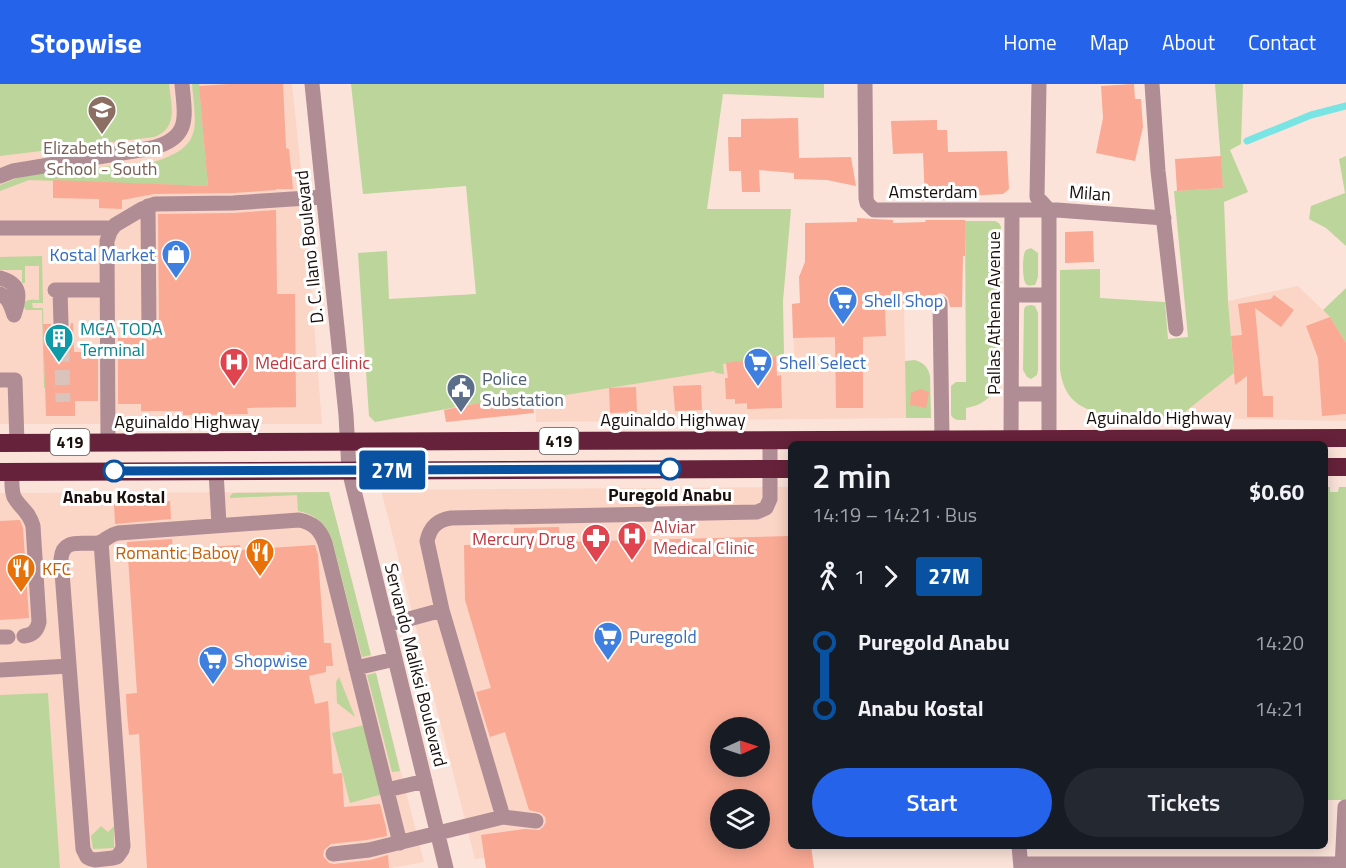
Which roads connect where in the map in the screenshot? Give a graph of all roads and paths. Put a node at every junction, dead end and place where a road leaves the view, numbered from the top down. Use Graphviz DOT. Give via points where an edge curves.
graph roads {
  1 [pos="182,84"];
  2 [pos="312,84"];
  3 [pos="865,84"];
  4 [pos="1039,84"];
  5 [pos="1152,84"];
  6 [pos="0,176"];
  7 [pos="323,197"];
  8 [pos="1037,197"];
  9 [pos="148,206"];
  10 [pos="1012,210"];
  11 [pos="1049,210"];
  12 [pos="1164,218"];
  13 [pos="0,228"];
  14 [pos="112,228"];
  15 [pos="0,278"];
  16 [pos="107,290"];
  17 [pos="0,294"];
  18 [pos="1013,295"];
  19 [pos="1049,295"];
  20 [pos="940,303"];
  21 [pos="61,324"];
  22 [pos="1176,329"];
  23 [pos="149,330"];
  24 [pos="8,380"];
  25 [pos="1011,394"];
  26 [pos="1048,394"];
  27 [pos="1346,438"];
  28 [pos="942,439"];
  29 [pos="770,440"];
  30 [pos="988,441"];
  31 [pos="1011,441"];
  32 [pos="1049,441"];
  33 [pos="108,442"];
  34 [pos="348,442"];
  35 [pos="8,443"];
  36 [pos="1328,467"];
  37 [pos="1346,467"];
  38 [pos="770,469"];
  39 [pos="788,469"];
  40 [pos="349,470"];
  41 [pos="216,471"];
  42 [pos="6,472"];
  43 [pos="219,525"];
  44 [pos="101,542"];
  45 [pos="442,610"];
  46 [pos="387,625"];
  47 [pos="24,636"];
  48 [pos="395,659"];
  49 [pos="69,666"];
  50 [pos="356,668"];
  51 [pos="0,670"];
  52 [pos="425,781"];
  53 [pos="387,790"];
  54 [pos="1345,807"];
  55 [pos="503,817"];
  56 [pos="536,822"];
  57 [pos="438,834"];
  58 [pos="400,843"];
  59 [pos="1019,849"];
  60 [pos="333,854"];
  61 [pos="1021,866"];
  62 [pos="1343,866"];
  63 [pos="446,868"];
  1 -- 6 [label="street" via="183,127 165,145"];
  2 -- 7 [label="street, D. C. Ilano Boulevard"];
  3 -- 10 [label="street, Amsterdam" via="866,198 870,207"];
  4 -- 8 [label="street"];
  5 -- 12 [label="street"];
  7 -- 9 [label="street"];
  7 -- 34 [label="street, D. C. Ilano Boulevard"];
  8 -- 10 [label="street, Pallas Athena Avenue"];
  8 -- 11 [label="street"];
  9 -- 14 [label="street"];
  9 -- 23 [label="street"];
  10 -- 11 [label="street, Milan"];
  10 -- 18 [label="street, Pallas Athena Avenue"];
  11 -- 12 [label="street, Milan"];
  11 -- 19 [label="street"];
  12 -- 22 [label="street"];
  13 -- 14 [label="street"];
  14 -- 16 [label="street" via="107,241"];
  15 -- 17 [label="street" via="14,285 18,292 14,315 6,297"];
  16 -- 21 [label="street" via="58,290"];
  16 -- 33 [label="street"];
  18 -- 19 [label="street"];
  18 -- 25 [label="street, Pallas Athena Avenue"];
  19 -- 26 [label="street"];
  20 -- 28 [label="street"];
  24 -- 35 [label="street"];
  25 -- 26 [label="street"];
  25 -- 31 [label="street, Pallas Athena Avenue"];
  26 -- 32 [label="street"];
  27 -- 32 [label="highway, Aguinaldo Highway / 419"];
  28 -- 29 [label="highway, Aguinaldo Highway / 419"];
  28 -- 30 [label="highway, Aguinaldo Highway / 419"];
  29 -- 34 [label="highway, Aguinaldo Highway / 419"];
  29 -- 38 [label="street"];
  33 -- 34 [label="highway, Aguinaldo Highway / 419"];
  33 -- 35 [label="highway, Aguinaldo Highway / 419"];
  34 -- 40 [label="street, D. C. Ilano Boulevard"];
  36 -- 37 [label="highway"];
  38 -- 39 [label="highway, 419"];
  38 -- 40 [label="highway, 419"];
  38 -- 45 [label="street" via="770,499 766,508 757,512 444,519 432,527 427,541"];
  40 -- 41 [label="highway, 419"];
  40 -- 46 [label="street, Servando Maliksi Boulevard"];
  41 -- 42 [label="highway, 419"];
  41 -- 43 [label="street"];
  42 -- 47 [label="street" via="15,499 28,513 33,526 39,622 32,634"];
  43 -- 44 [label="street" via="111,534"];
  43 -- 50 [label="street" via="299,520 316,527 325,543"];
  44 -- 49 [label="street" via="69,545 61,554"];
  44 -- 49 [label="street" via="123,846 113,858 91,859 84,853"];
  45 -- 46 [label="street"];
  45 -- 55 [label="street"];
  46 -- 48 [label="street, Servando Maliksi Boulevard"];
  48 -- 50 [label="street"];
  48 -- 52 [label="street, Servando Maliksi Boulevard"];
  49 -- 51 [label="street"];
  50 -- 53 [label="street"];
  52 -- 53 [label="street"];
  52 -- 57 [label="street, Servando Maliksi Boulevard"];
  53 -- 58 [label="street"];
  54 -- 62 [label="street"];
  55 -- 56 [label="street"];
  55 -- 57 [label="street"];
  57 -- 58 [label="street"];
  57 -- 63 [label="street, Servando Maliksi Boulevard"];
  58 -- 60 [label="street"];
  59 -- 61 [label="street"];
  61 -- 62 [label="street"];
}
